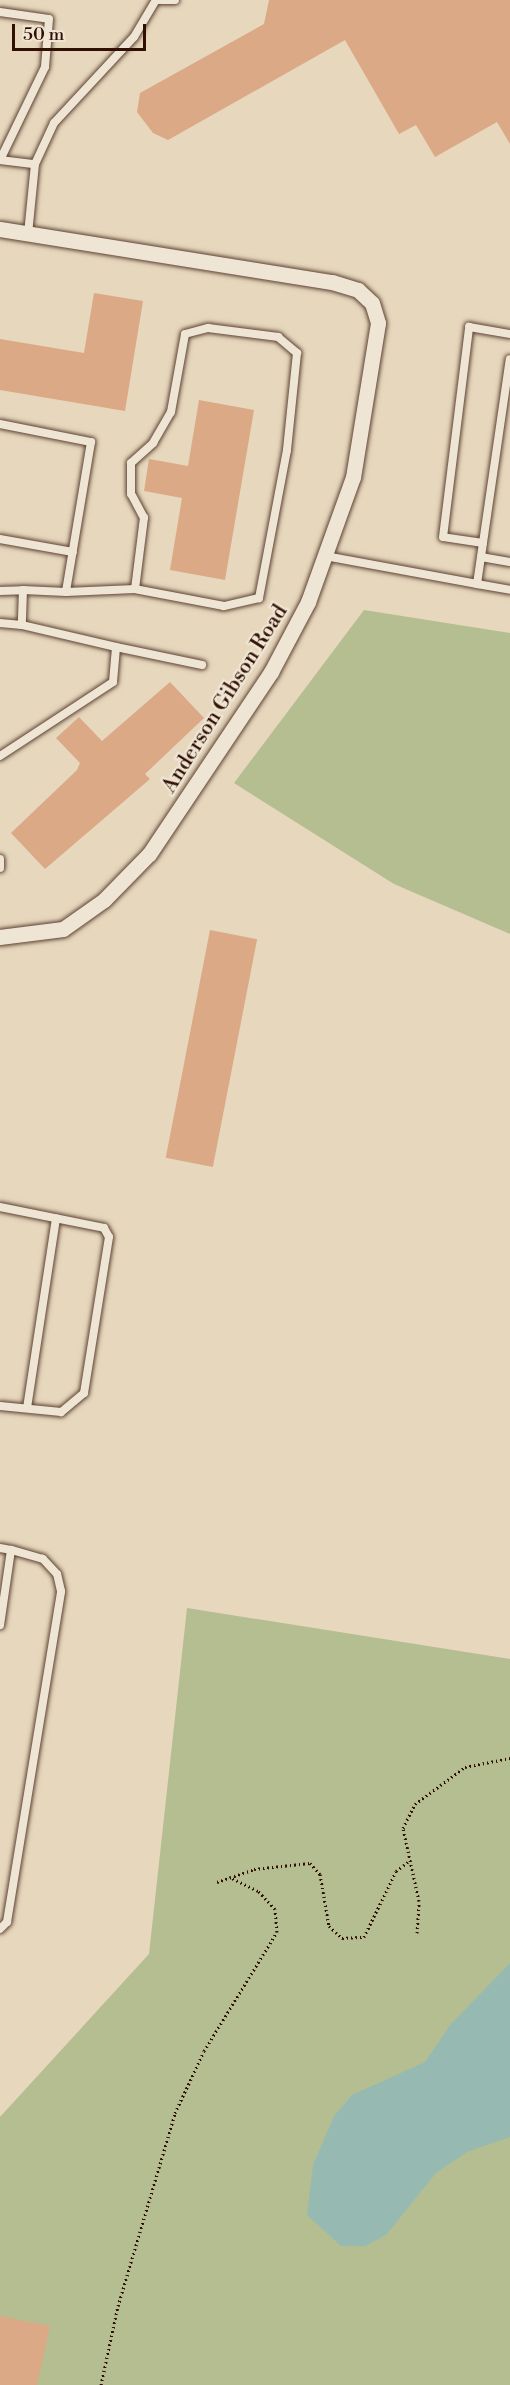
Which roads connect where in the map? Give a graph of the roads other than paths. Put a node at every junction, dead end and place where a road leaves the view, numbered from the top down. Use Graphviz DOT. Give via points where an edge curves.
graph roads {
  1 [pos="157,0"];
  2 [pos="175,0"];
  3 [pos="0,12"];
  4 [pos="0,160"];
  5 [pos="35,164"];
  6 [pos="0,229"];
  7 [pos="28,234"];
  8 [pos="510,334"];
  9 [pos="510,359"];
  10 [pos="0,424"];
  11 [pos="0,539"];
  12 [pos="483,543"];
  13 [pos="73,552"];
  14 [pos="325,556"];
  15 [pos="481,557"];
  16 [pos="510,562"];
  17 [pos="477,584"];
  18 [pos="135,589"];
  19 [pos="23,590"];
  20 [pos="510,590"];
  21 [pos="0,591"];
  22 [pos="66,592"];
  23 [pos="0,623"];
  24 [pos="22,625"];
  25 [pos="116,647"];
  26 [pos="202,665"];
  27 [pos="0,756"];
  28 [pos="0,859"];
  29 [pos="0,868"];
  30 [pos="0,937"];
  31 [pos="0,1207"];
  32 [pos="57,1218"];
  33 [pos="0,1406"];
  34 [pos="27,1408"];
  35 [pos="0,1548"];
  36 [pos="11,1550"];
  37 [pos="0,1625"];
  38 [pos="0,1929"];
  1 -- 2 [label="lane"];
  1 -- 5 [label="lane" via="134,37 54,123"];
  3 -- 4 [label="lane" via="49,19 45,67"];
  4 -- 5 [label="lane"];
  5 -- 7 [label="lane"];
  6 -- 7 [label="street, Anderson Gibson Road"];
  7 -- 14 [label="street, Anderson Gibson Road" via="332,282 358,290 372,303 378,345 369,394 353,477"];
  8 -- 12 [label="lane" via="469,327 443,537"];
  9 -- 12 [label="lane"];
  10 -- 13 [label="lane" via="91,442"];
  11 -- 13 [label="lane"];
  12 -- 15 [label="lane"];
  13 -- 22 [label="lane"];
  14 -- 17 [label="lane"];
  14 -- 30 [label="street, Anderson Gibson Road" via="308,602 271,672 149,854 104,900 63,929"];
  15 -- 16 [label="lane"];
  15 -- 17 [label="lane"];
  17 -- 20 [label="lane"];
  18 -- 18 [label="lane" via="144,518 131,494 131,464 153,442 171,412 185,334 208,328 278,338 297,353 286,450 259,598 224,606"];
  18 -- 22 [label="lane"];
  19 -- 21 [label="lane"];
  19 -- 22 [label="lane"];
  19 -- 24 [label="lane"];
  23 -- 24 [label="lane"];
  24 -- 25 [label="lane"];
  25 -- 26 [label="lane"];
  25 -- 27 [label="lane" via="113,682"];
  28 -- 29 [label="lane"];
  31 -- 32 [label="lane"];
  32 -- 34 [label="lane"];
  32 -- 34 [label="lane" via="104,1228 109,1237 84,1393 62,1412"];
  33 -- 34 [label="lane"];
  35 -- 36 [label="lane"];
  36 -- 37 [label="lane"];
  36 -- 38 [label="lane" via="43,1559 57,1574 61,1591 7,1922"];
}
